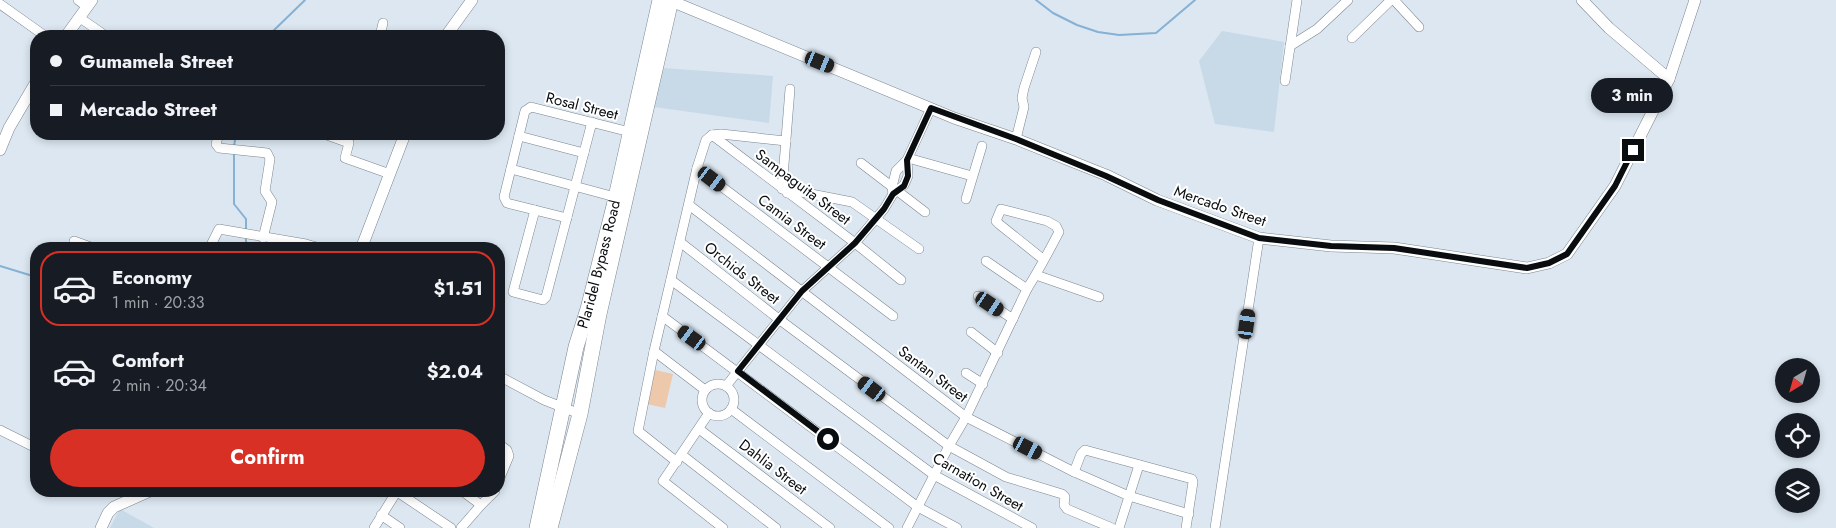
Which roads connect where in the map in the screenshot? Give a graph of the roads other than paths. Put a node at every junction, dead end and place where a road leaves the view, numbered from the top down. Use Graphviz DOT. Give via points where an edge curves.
graph roads {
  1 [pos="472,0"];
  2 [pos="668,0"];
  3 [pos="1298,0"];
  4 [pos="1348,0"];
  5 [pos="1393,0"];
  6 [pos="1582,0"];
  7 [pos="1695,0"];
  8 [pos="86,2"];
  9 [pos="0,4"];
  10 [pos="80,18"];
  11 [pos="383,23"];
  12 [pos="1419,27"];
  13 [pos="37,30"];
  14 [pos="71,30"];
  15 [pos="97,30"];
  16 [pos="381,30"];
  17 [pos="450,30"];
  18 [pos="1352,38"];
  19 [pos="1290,46"];
  20 [pos="1036,52"];
  21 [pos="1669,79"];
  22 [pos="1285,80"];
  23 [pos="790,89"];
  24 [pos="30,92"];
  25 [pos="931,108"];
  26 [pos="592,122"];
  27 [pos="630,132"];
  28 [pos="519,136"];
  29 [pos="712,136"];
  30 [pos="1016,139"];
  31 [pos="217,140"];
  32 [pos="341,140"];
  33 [pos="403,140"];
  34 [pos="786,141"];
  35 [pos="982,146"];
  36 [pos="0,150"];
  37 [pos="584,153"];
  38 [pos="908,159"];
  39 [pos="861,163"];
  40 [pos="697,168"];
  41 [pos="511,169"];
  42 [pos="390,174"];
  43 [pos="972,176"];
  44 [pos="575,186"];
  45 [pos="784,191"];
  46 [pos="894,191"];
  47 [pos="615,197"];
  48 [pos="966,199"];
  49 [pos="689,205"];
  50 [pos="535,210"];
  51 [pos="925,212"];
  52 [pos="567,218"];
  53 [pos="876,219"];
  54 [pos="263,238"];
  55 [pos="1259,238"];
  56 [pos="211,242"];
  57 [pos="284,242"];
  58 [pos="364,242"];
  59 [pos="680,242"];
  60 [pos="855,243"];
  61 [pos="919,249"];
  62 [pos="986,260"];
  63 [pos="1044,260"];
  64 [pos="829,268"];
  65 [pos="1036,275"];
  66 [pos="671,280"];
  67 [pos="901,280"];
  68 [pos="1027,289"];
  69 [pos="802,291"];
  70 [pos="978,296"];
  71 [pos="1099,297"];
  72 [pos="662,316"];
  73 [pos="893,316"];
  74 [pos="1012,319"];
  75 [pos="780,320"];
  76 [pos="971,332"];
  77 [pos="759,345"];
  78 [pos="654,351"];
  79 [pos="998,353"];
  80 [pos="738,371"];
  81 [pos="966,373"];
  82 [pos="505,379"];
  83 [pos="983,384"];
  84 [pos="726,386"];
  85 [pos="705,390"];
  86 [pos="562,409"];
  87 [pos="731,409"];
  88 [pos="709,413"];
  89 [pos="580,414"];
  90 [pos="966,417"];
  91 [pos="699,429"];
  92 [pos="0,430"];
  93 [pos="30,445"];
  94 [pos="949,446"];
  95 [pos="505,448"];
  96 [pos="679,458"];
  97 [pos="1139,465"];
  98 [pos="505,466"];
  99 [pos="1074,472"];
  100 [pos="934,475"];
  101 [pos="1129,496"];
  102 [pos="135,497"];
  103 [pos="393,497"];
  104 [pos="406,497"];
  105 [pos="470,497"];
  106 [pos="489,497"];
  107 [pos="480,505"];
  108 [pos="918,508"];
  109 [pos="1189,514"];
  110 [pos="381,515"];
  111 [pos="101,528"];
  112 [pos="374,528"];
  113 [pos="400,528"];
  114 [pos="451,528"];
  115 [pos="461,528"];
  116 [pos="537,528"];
  117 [pos="550,528"];
  118 [pos="723,528"];
  119 [pos="776,528"];
  120 [pos="830,528"];
  121 [pos="889,528"];
  122 [pos="907,528"];
  123 [pos="957,528"];
  124 [pos="1032,528"];
  125 [pos="1112,528"];
  126 [pos="1119,528"];
  127 [pos="1186,528"];
  128 [pos="1216,528"];
  1 -- 17 [label="street"];
  2 -- 25 [label="street, Mercado Street"];
  2 -- 27 [label="highway, Plaridel Bypass Road"];
  2 -- 89 [label="highway, Plaridel Bypass Road"];
  3 -- 19 [label="street"];
  4 -- 19 [label="street" via="1317,29"];
  5 -- 12 [label="street"];
  5 -- 18 [label="street"];
  6 -- 21 [label="street" via="1609,28"];
  7 -- 21 [label="street, Mercado Street"];
  8 -- 10 [label="street"];
  9 -- 13 [label="street"];
  10 -- 14 [label="street"];
  10 -- 15 [label="street"];
  11 -- 16 [label="street"];
  19 -- 22 [label="street"];
  20 -- 30 [label="street" via="1024,88 1024,107"];
  21 -- 55 [label="street, Mercado Street" via="1615,186 1567,254 1549,263 1527,268 1394,248 1331,246"];
  23 -- 34 [label="street"];
  24 -- 36 [label="street"];
  25 -- 30 [label="street, Mercado Street"];
  25 -- 38 [label="street"];
  26 -- 27 [label="street, Rosal Street"];
  26 -- 28 [label="street, Rosal Street" via="531,107 525,111"];
  26 -- 37 [label="street"];
  27 -- 47 [label="highway, Plaridel Bypass Road"];
  28 -- 37 [label="street"];
  28 -- 41 [label="street"];
  29 -- 34 [label="street" via="721,134"];
  29 -- 40 [label="street" via="706,140"];
  29 -- 45 [label="street, Sampaguita Street"];
  30 -- 55 [label="street, Mercado Street" via="1158,200"];
  31 -- 54 [label="street" via="219,148 269,155 265,191 272,202"];
  32 -- 42 [label="street" via="349,143 346,158"];
  33 -- 42 [label="street"];
  34 -- 45 [label="street"];
  35 -- 43 [label="street"];
  37 -- 44 [label="street"];
  38 -- 43 [label="street"];
  38 -- 46 [label="street" via="904,186"];
  39 -- 46 [label="street"];
  40 -- 49 [label="street"];
  40 -- 64 [label="street, Camia Street"];
  41 -- 44 [label="street"];
  41 -- 50 [label="street" via="504,198 508,203"];
  42 -- 58 [label="street"];
  43 -- 48 [label="street"];
  44 -- 47 [label="street"];
  44 -- 52 [label="street"];
  45 -- 53 [label="street" via="852,202"];
  45 -- 60 [label="street, Sampaguita Street"];
  46 -- 51 [label="street"];
  46 -- 53 [label="street"];
  47 -- 86 [label="highway, Plaridel Bypass Road"];
  49 -- 59 [label="street"];
  49 -- 69 [label="street, Santan Street"];
  50 -- 52 [label="street"];
  50 -- 52 [label="street" via="513,292 544,300"];
  53 -- 60 [label="street"];
  53 -- 61 [label="street"];
  54 -- 56 [label="street" via="219,229"];
  54 -- 57 [label="street"];
  55 -- 128 [label="street"];
  59 -- 66 [label="street"];
  59 -- 75 [label="street, Orchids Street"];
  60 -- 64 [label="street"];
  60 -- 67 [label="street, Sampaguita Street"];
  62 -- 68 [label="street"];
  63 -- 63 [label="street" via="998,224 996,221 1001,209 1047,220 1056,226 1059,232"];
  63 -- 65 [label="street"];
  64 -- 69 [label="street"];
  64 -- 73 [label="street, Camia Street"];
  65 -- 68 [label="street"];
  65 -- 71 [label="street"];
  66 -- 72 [label="street"];
  66 -- 77 [label="street, Carnation Street"];
  68 -- 74 [label="street"];
  69 -- 75 [label="street"];
  69 -- 90 [label="street, Santan Street"];
  70 -- 74 [label="street"];
  72 -- 78 [label="street"];
  72 -- 80 [label="street"];
  74 -- 79 [label="street"];
  75 -- 77 [label="street"];
  75 -- 94 [label="street, Orchids Street"];
  76 -- 79 [label="street"];
  77 -- 80 [label="street"];
  77 -- 100 [label="street, Carnation Street"];
  78 -- 85 [label="street"];
  78 -- 96 [label="street" via="638,431"];
  79 -- 83 [label="street"];
  80 -- 84 [label="street"];
  80 -- 108 [label="street"];
  81 -- 83 [label="street"];
  82 -- 86 [label="street"];
  83 -- 90 [label="street"];
  84 -- 85 [label="street" via="712,384"];
  84 -- 87 [label="street" via="734,399"];
  85 -- 88 [label="street" via="702,400"];
  86 -- 89 [label="street"];
  86 -- 116 [label="highway, Plaridel Bypass Road"];
  87 -- 88 [label="street" via="718,416"];
  87 -- 121 [label="street"];
  88 -- 91 [label="street"];
  89 -- 117 [label="highway, Plaridel Bypass Road"];
  90 -- 94 [label="street"];
  90 -- 99 [label="street, Santan Street"];
  91 -- 96 [label="street"];
  91 -- 120 [label="street, Dahlia Street"];
  92 -- 93 [label="street"];
  94 -- 100 [label="street"];
  94 -- 125 [label="street, Orchids Street" via="1006,477 1062,494 1067,509"];
  95 -- 98 [label="street" via="509,456"];
  96 -- 118 [label="street" via="663,482"];
  96 -- 119 [label="street"];
  97 -- 99 [label="street" via="1085,450"];
  97 -- 101 [label="street"];
  97 -- 109 [label="street" via="1193,481"];
  99 -- 101 [label="street, Santan Street"];
  100 -- 108 [label="street"];
  100 -- 124 [label="street, Carnation Street"];
  101 -- 109 [label="street, Santan Street"];
  101 -- 126 [label="street"];
  102 -- 111 [label="street" via="114,507"];
  103 -- 110 [label="street"];
  104 -- 114 [label="street"];
  105 -- 107 [label="street"];
  106 -- 107 [label="street"];
  107 -- 115 [label="street"];
  108 -- 122 [label="street"];
  108 -- 123 [label="street"];
  109 -- 127 [label="street"];
  110 -- 112 [label="street"];
  110 -- 113 [label="street"];
}
